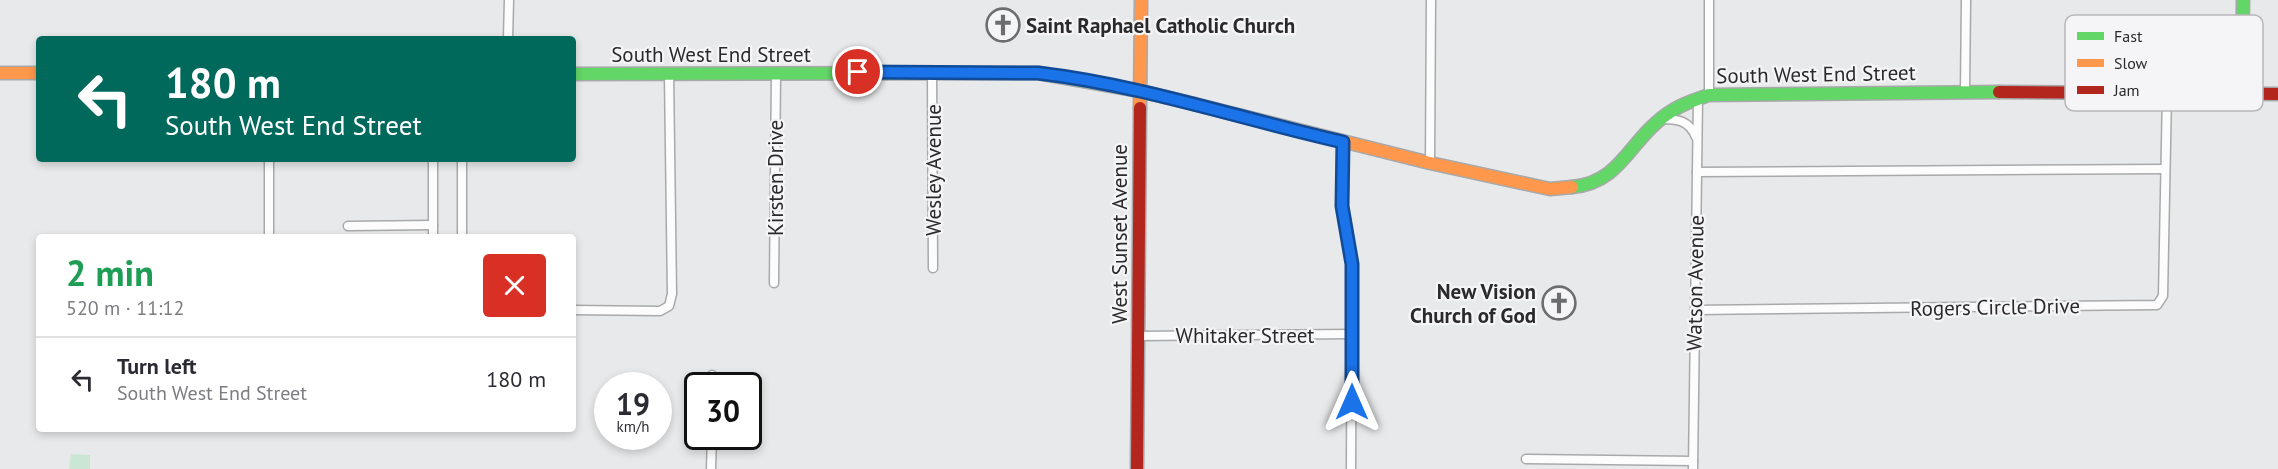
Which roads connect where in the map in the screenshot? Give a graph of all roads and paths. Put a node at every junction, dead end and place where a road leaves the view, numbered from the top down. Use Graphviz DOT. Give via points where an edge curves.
graph roads {
  1 [pos="509,0"];
  2 [pos="1141,0"];
  3 [pos="1431,0"];
  4 [pos="1709,0"];
  5 [pos="1966,0"];
  6 [pos="2243,0"];
  7 [pos="2243,15"];
  8 [pos="508,36"];
  9 [pos="932,72"];
  10 [pos="0,73"];
  11 [pos="36,73"];
  12 [pos="776,73"];
  13 [pos="576,74"];
  14 [pos="669,74"];
  15 [pos="1140,91"];
  16 [pos="1965,92"];
  17 [pos="2065,92"];
  18 [pos="1703,96"];
  19 [pos="2167,111"];
  20 [pos="1660,119"];
  21 [pos="1698,140"];
  22 [pos="1343,142"];
  23 [pos="269,162"];
  24 [pos="433,162"];
  25 [pos="462,162"];
  26 [pos="1430,163"];
  27 [pos="2165,170"];
  28 [pos="1697,172"];
  29 [pos="433,225"];
  30 [pos="348,226"];
  31 [pos="269,234"];
  32 [pos="433,234"];
  33 [pos="462,234"];
  34 [pos="933,268"];
  35 [pos="774,282"];
  36 [pos="576,310"];
  37 [pos="1695,310"];
  38 [pos="1352,334"];
  39 [pos="1138,336"];
  40 [pos="712,450"];
  41 [pos="1526,459"];
  42 [pos="1693,465"];
  43 [pos="711,469"];
  44 [pos="1137,469"];
  45 [pos="1351,469"];
  1 -- 8 [label="street"];
  2 -- 15 [label="main road, West Sunset Avenue"];
  3 -- 26 [label="street"];
  4 -- 18 [label="street, Watson Avenue"];
  5 -- 16 [label="street"];
  6 -- 7 [label="main road"];
  9 -- 12 [label="main road, South West End Street"];
  9 -- 15 [label="main road, South West End Street" via="1038,73"];
  9 -- 34 [label="street, Wesley Avenue"];
  10 -- 11 [label="main road"];
  12 -- 14 [label="main road, South West End Street"];
  12 -- 35 [label="street, Kirsten Drive"];
  13 -- 14 [label="main road, South West End Street"];
  14 -- 36 [label="street" via="669,306 660,311"];
  15 -- 22 [label="main road, South West End Street"];
  15 -- 39 [label="main road, West Sunset Avenue"];
  16 -- 17 [label="main road, South West End Street"];
  16 -- 18 [label="main road, South West End Street"];
  18 -- 20 [label="main road, South West End Street" via="1679,105"];
  18 -- 21 [label="street, Watson Avenue"];
  19 -- 27 [label="street, Rogers Circle Drive"];
  20 -- 21 [label="street" via="1688,124"];
  20 -- 26 [label="main road, South West End Street" via="1617,167 1581,186 1532,187"];
  21 -- 28 [label="street, Watson Avenue"];
  22 -- 26 [label="main road, South West End Street"];
  22 -- 38 [label="street" via="1342,206 1352,264"];
  23 -- 31 [label="street"];
  24 -- 29 [label="street"];
  25 -- 33 [label="street"];
  27 -- 28 [label="street"];
  27 -- 37 [label="street, Rogers Circle Drive" via="2163,296 2157,305"];
  28 -- 37 [label="street, Watson Avenue"];
  29 -- 30 [label="street"];
  29 -- 32 [label="street"];
  37 -- 42 [label="street, Watson Avenue"];
  38 -- 39 [label="street, Whitaker Street"];
  38 -- 45 [label="street"];
  39 -- 44 [label="main road, West Sunset Avenue"];
  40 -- 43 [label="street"];
  41 -- 42 [label="street"];
}
